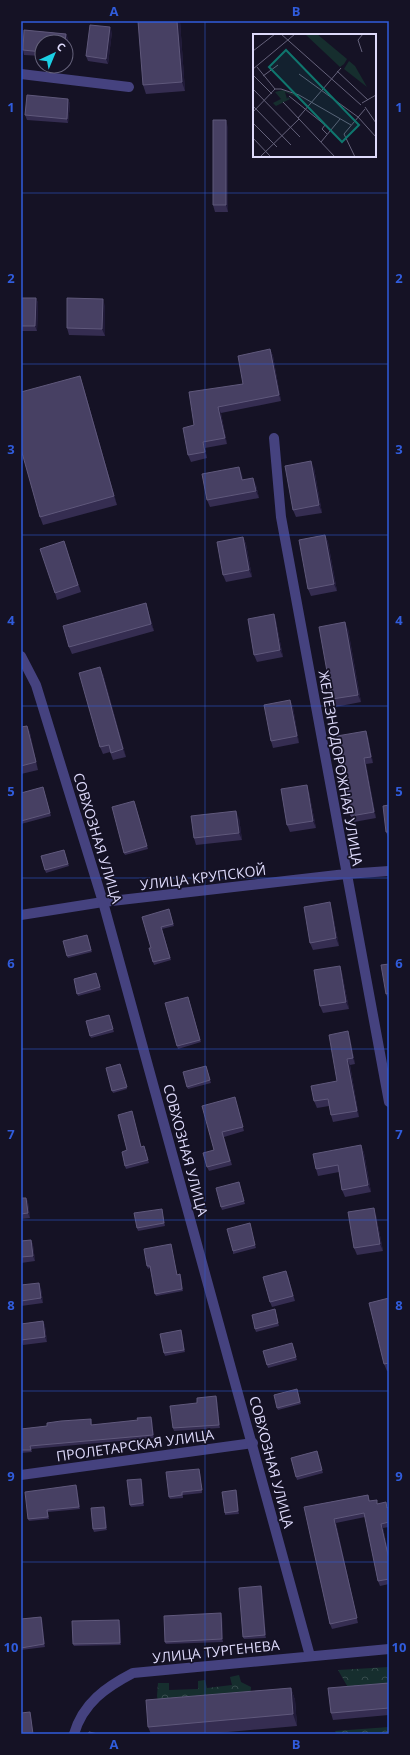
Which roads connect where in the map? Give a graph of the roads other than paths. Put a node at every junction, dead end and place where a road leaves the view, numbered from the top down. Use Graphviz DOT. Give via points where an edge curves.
graph roads {
  1 [pos="21,74"];
  2 [pos="129,87"];
  3 [pos="274,438"];
  4 [pos="21,656"];
  5 [pos="389,871"];
  6 [pos="346,874"];
  7 [pos="103,902"];
  8 [pos="21,915"];
  9 [pos="389,1102"];
  10 [pos="253,1443"];
  11 [pos="21,1475"];
  12 [pos="389,1649"];
  13 [pos="310,1656"];
  14 [pos="74,1734"];
  1 -- 2 [label="street"];
  3 -- 6 [label="street, ЖЕЛЕЗНОДОРОЖНАЯ УЛИЦА" via="281,517"];
  4 -- 7 [label="street, СОВХОЗНАЯ УЛИЦА" via="36,685"];
  5 -- 6 [label="street, УЛИЦА КРУПСКОЙ"];
  6 -- 7 [label="street, УЛИЦА КРУПСКОЙ"];
  6 -- 9 [label="street, ЖЕЛЕЗНОДОРОЖНАЯ УЛИЦА"];
  7 -- 8 [label="street, УЛИЦА КРУПСКОЙ"];
  7 -- 10 [label="street, СОВХОЗНАЯ УЛИЦА"];
  10 -- 11 [label="street, ПРОЛЕТАРСКАЯ УЛИЦА"];
  10 -- 13 [label="street, СОВХОЗНАЯ УЛИЦА"];
  12 -- 13 [label="street, УЛИЦА ТУРГЕНЕВА"];
  13 -- 14 [label="street, УЛИЦА ТУРГЕНЕВА" via="133,1673 113,1683 91,1702 81,1716"];
}
